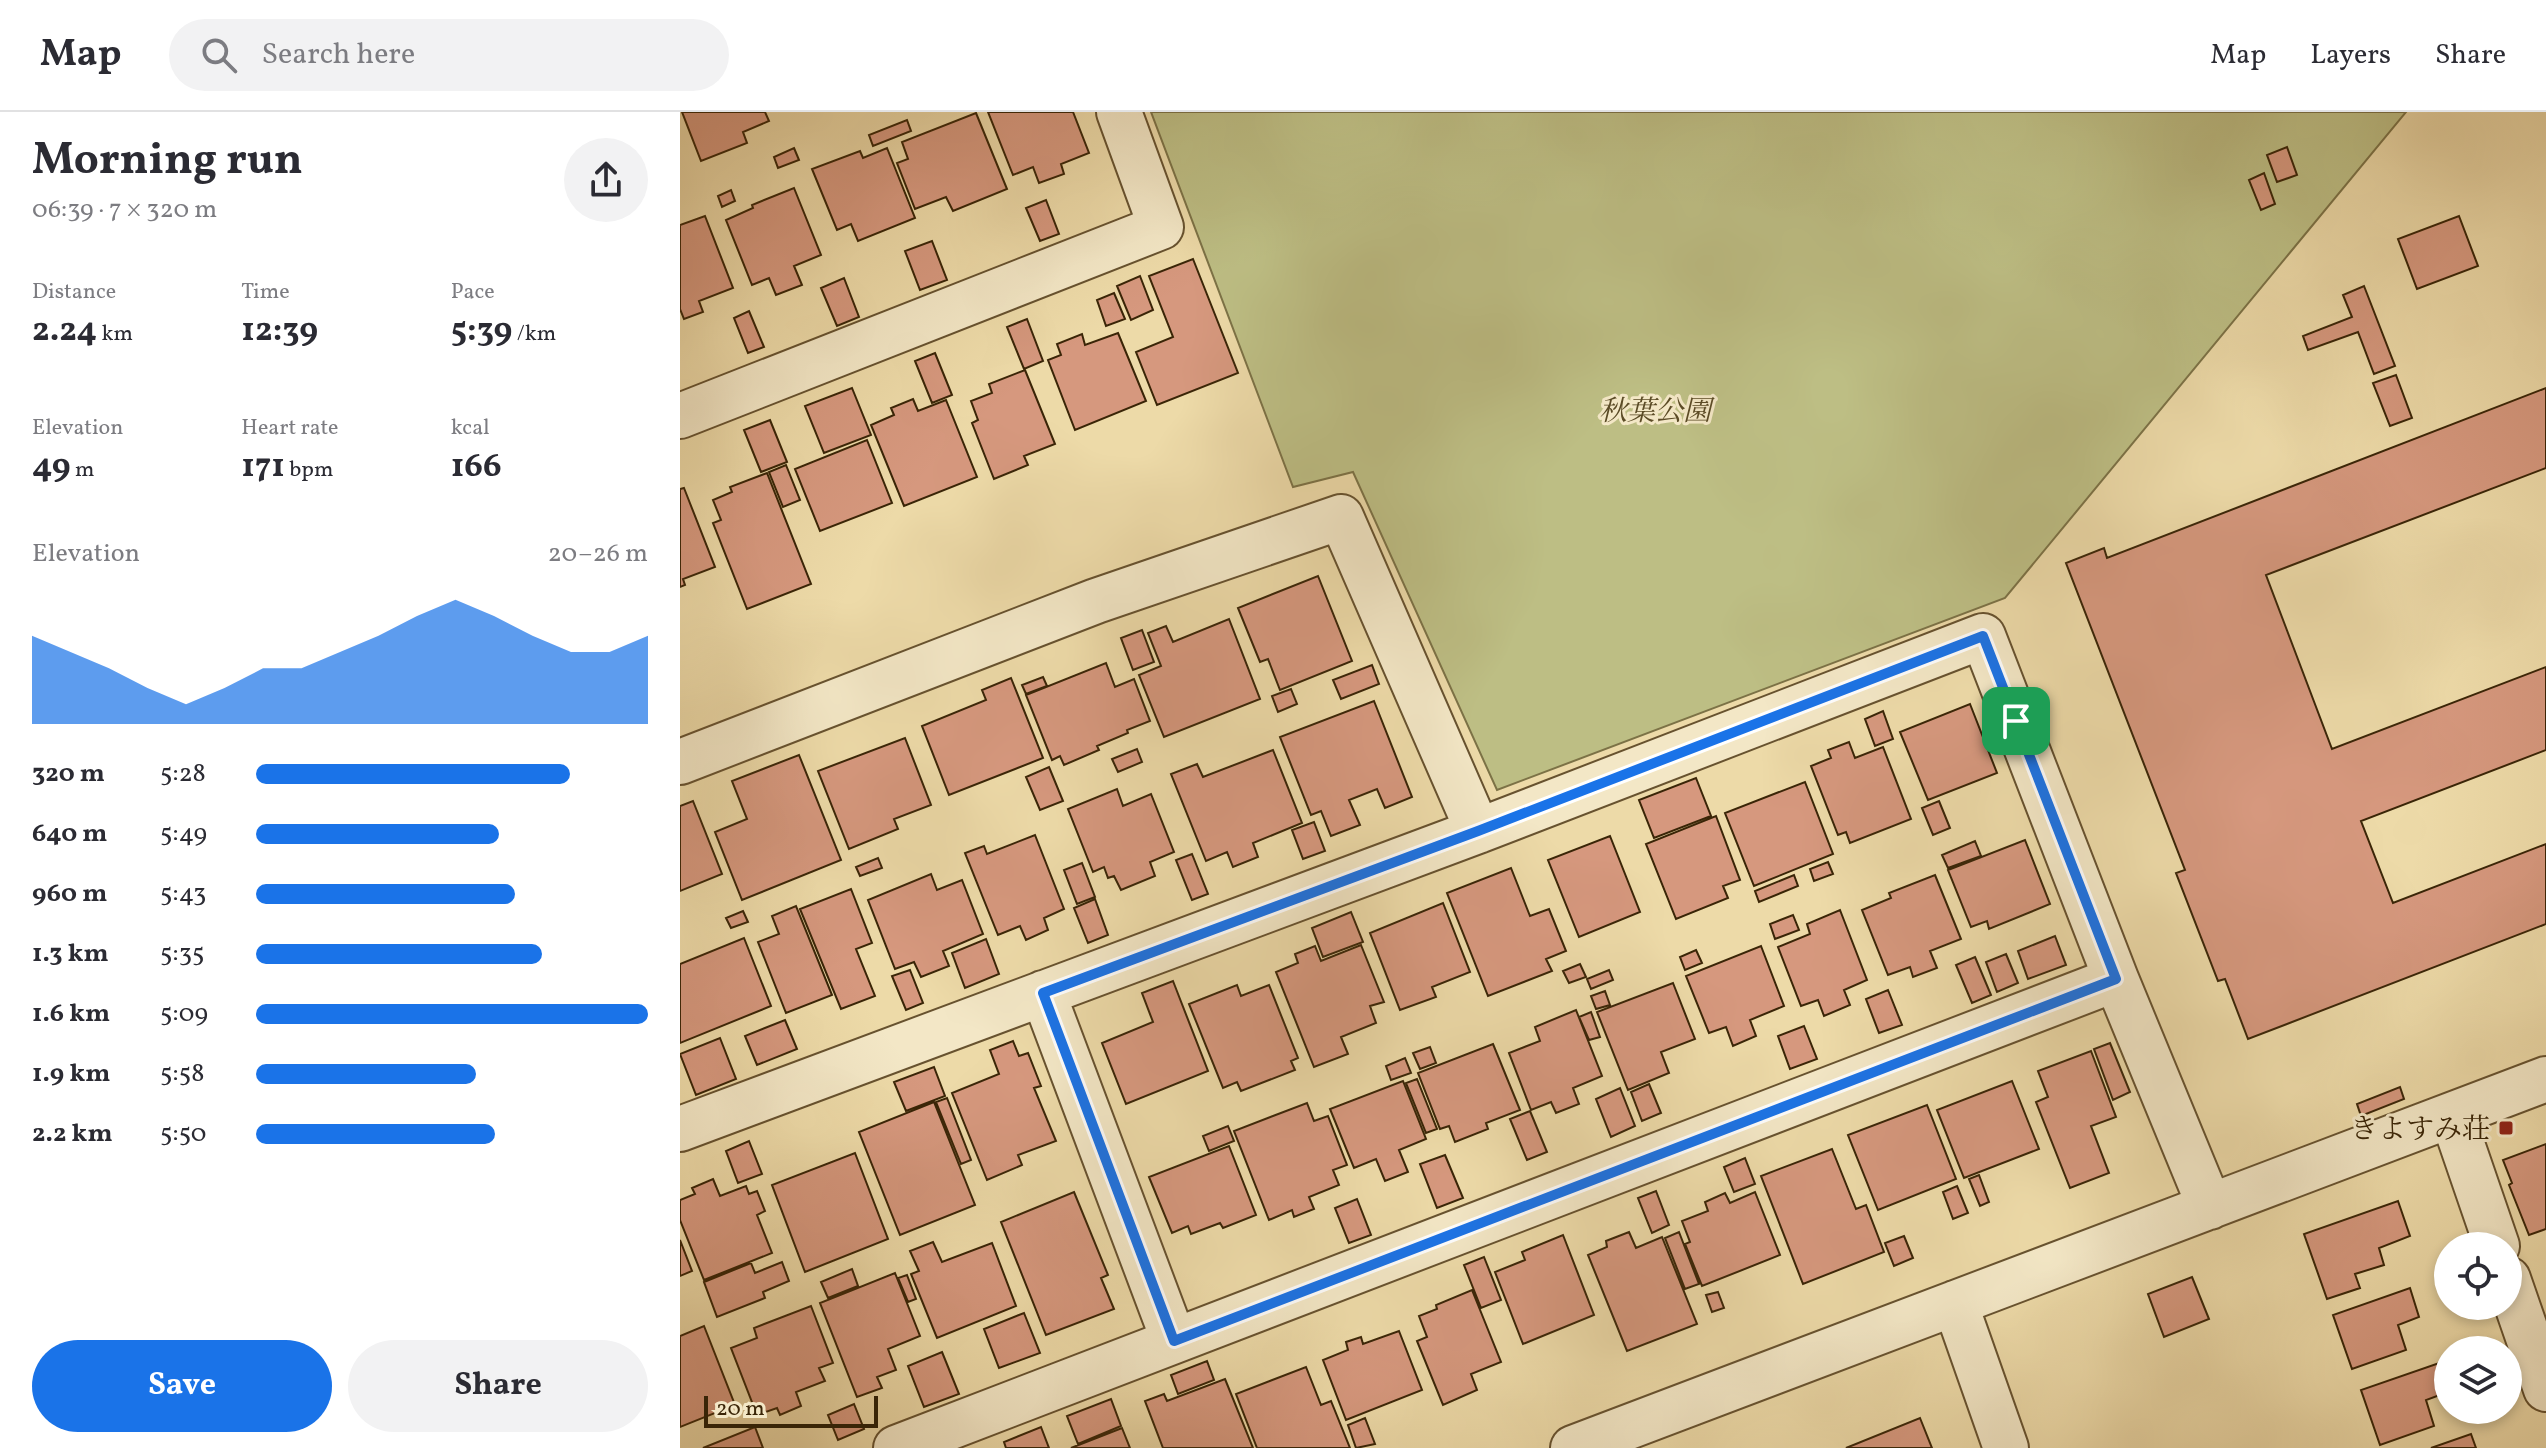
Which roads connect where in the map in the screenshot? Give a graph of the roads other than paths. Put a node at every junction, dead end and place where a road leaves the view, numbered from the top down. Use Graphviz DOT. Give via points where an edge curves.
graph roads {
  1 [pos="1119,112"];
  2 [pos="680,416"];
  3 [pos="680,762"];
  4 [pos="1478,831"];
  5 [pos="2116,979"];
  6 [pos="1043,993"];
  7 [pos="2546,1079"];
  8 [pos="2452,1115"];
  9 [pos="680,1129"];
  10 [pos="2210,1207"];
  11 [pos="2492,1232"];
  12 [pos="1955,1303"];
  13 [pos="2522,1320"];
  14 [pos="1174,1341"];
  15 [pos="2546,1389"];
  16 [pos="896,1448"];
  17 [pos="1573,1448"];
  18 [pos="2006,1448"];
  1 -- 2 [label="street" via="1161,227"];
  3 -- 4 [label="street" via="1096,601 1341,517"];
  4 -- 5 [label="street" via="1983,636"];
  4 -- 6 [label="street"];
  5 -- 10 [label="street"];
  5 -- 14 [label="street"];
  6 -- 9 [label="street"];
  6 -- 14 [label="street"];
  7 -- 8 [label="street"];
  8 -- 10 [label="street"];
  8 -- 11 [label="street"];
  10 -- 12 [label="street"];
  12 -- 17 [label="street"];
  12 -- 18 [label="street"];
  13 -- 15 [label="street"];
  14 -- 16 [label="street"];
}
